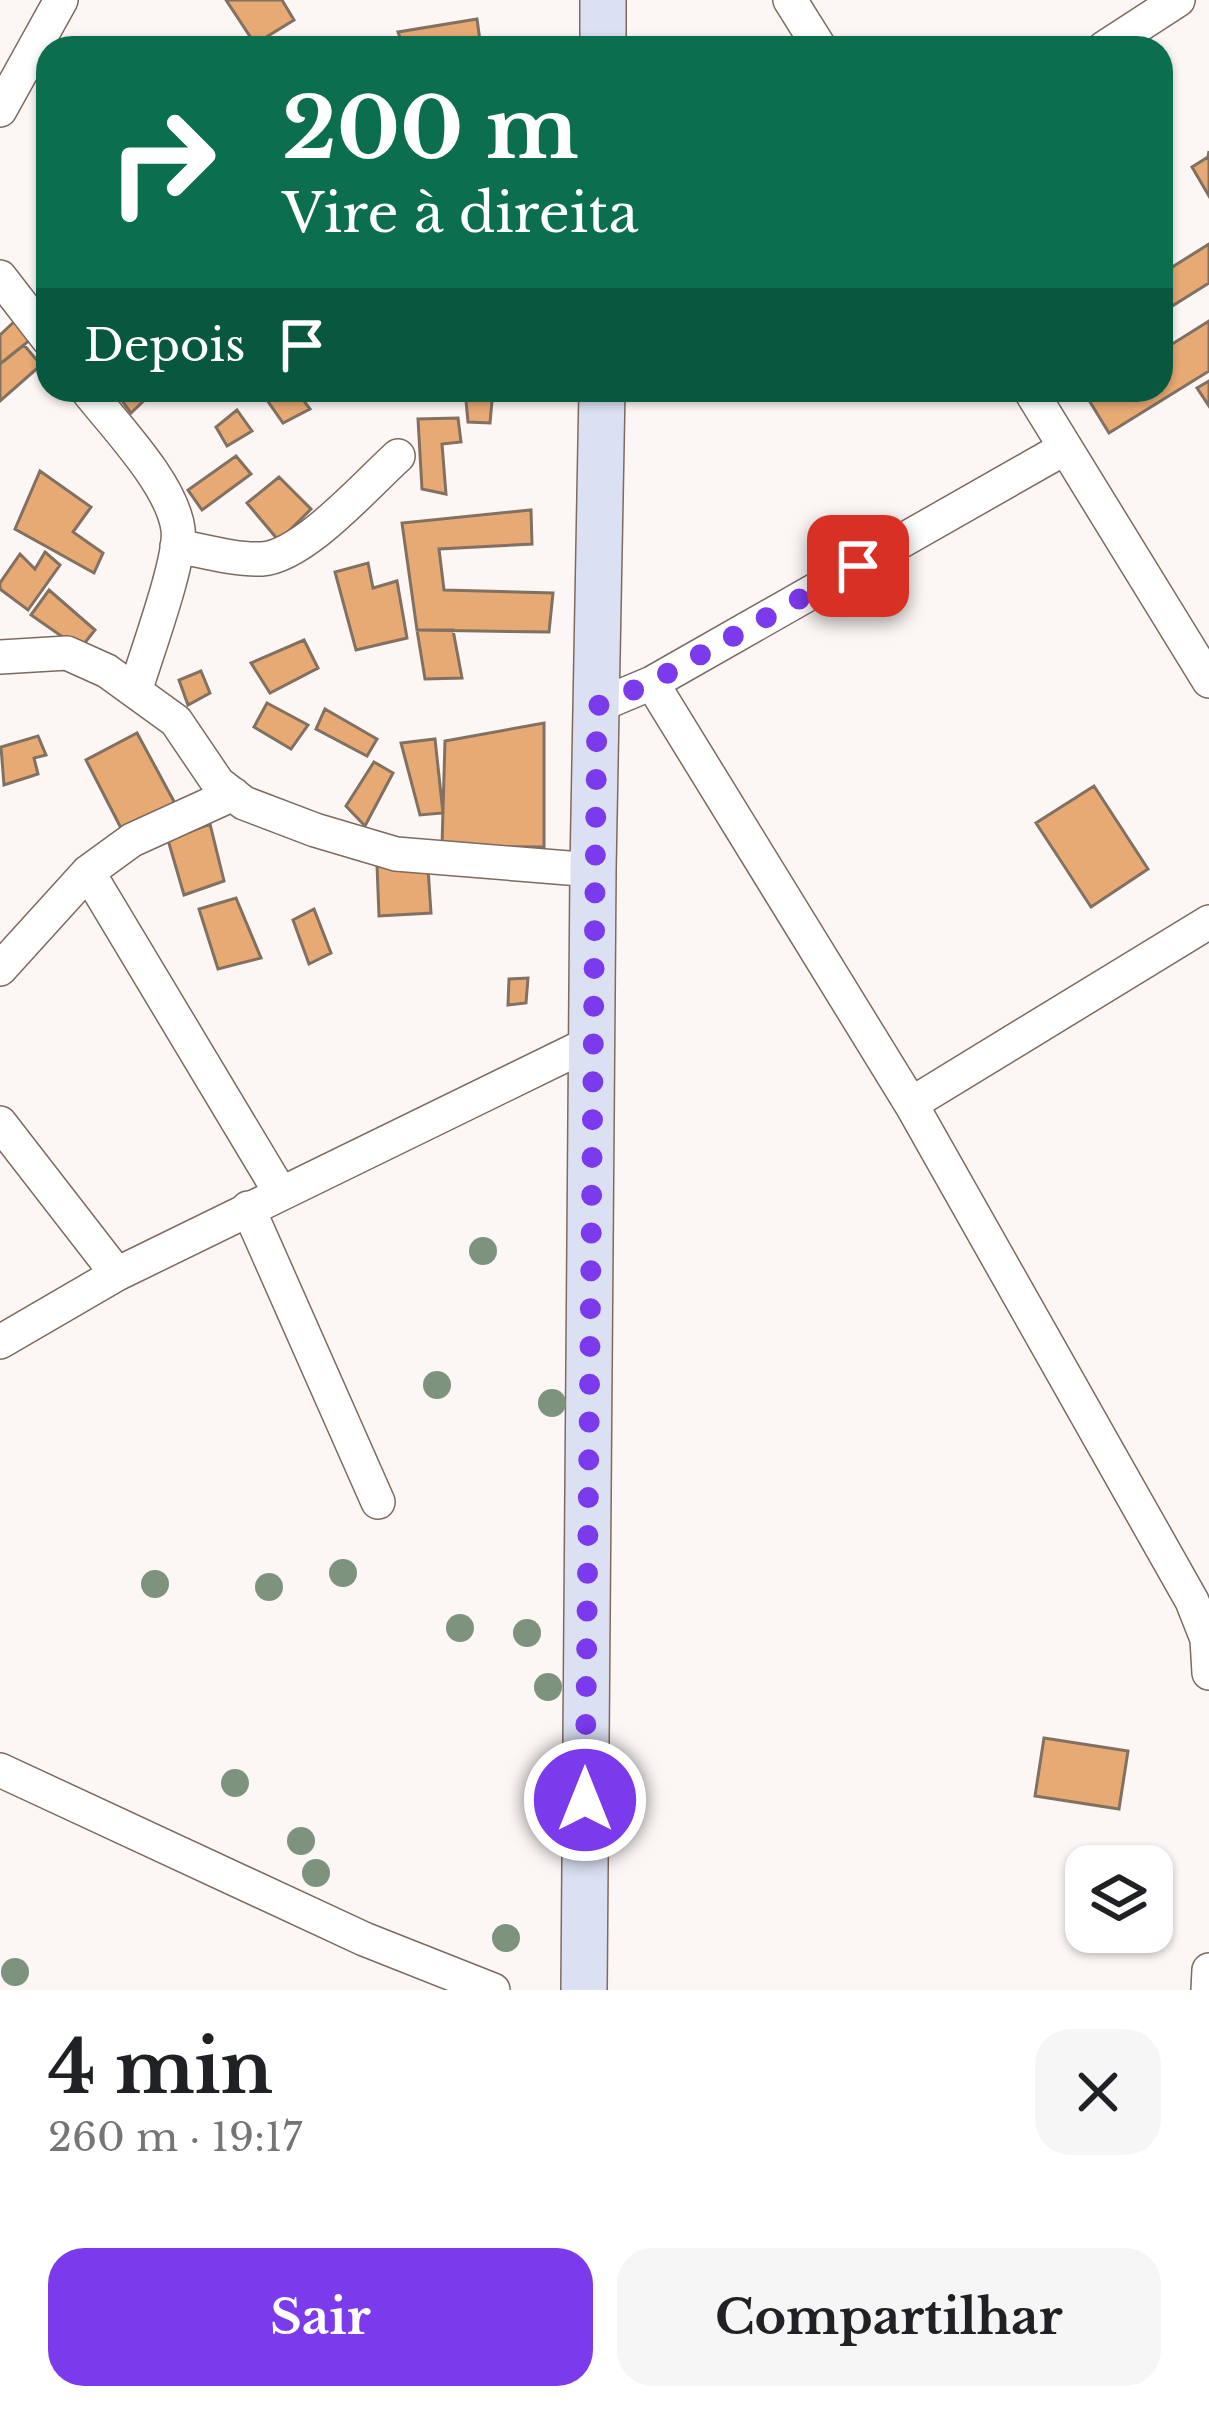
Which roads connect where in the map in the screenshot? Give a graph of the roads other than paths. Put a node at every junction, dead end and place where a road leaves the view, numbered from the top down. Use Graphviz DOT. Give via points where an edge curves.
graph roads {
  1 [pos="61,0"];
  2 [pos="604,0"];
  3 [pos="790,0"];
  4 [pos="1178,0"];
  5 [pos="41,36"];
  6 [pos="604,36"];
  7 [pos="812,36"];
  8 [pos="1122,36"];
  9 [pos="36,45"];
  10 [pos="0,110"];
  11 [pos="0,277"];
  12 [pos="36,324"];
  13 [pos="97,402"];
  14 [pos="602,402"];
  15 [pos="1037,402"];
  16 [pos="1065,448"];
  17 [pos="398,457"];
  18 [pos="177,546"];
  19 [pos="8,663"];
  20 [pos="1209,681"];
  21 [pos="652,682"];
  22 [pos="136,689"];
  23 [pos="597,706"];
  24 [pos="233,794"];
  25 [pos="593,870"];
  26 [pos="88,872"];
  27 [pos="1209,922"];
  28 [pos="0,969"];
  29 [pos="592,1042"];
  30 [pos="911,1104"];
  31 [pos="0,1123"];
  32 [pos="280,1192"];
  33 [pos="248,1208"];
  34 [pos="117,1274"];
  35 [pos="0,1342"];
  36 [pos="378,1502"];
  37 [pos="1209,1672"];
  38 [pos="0,1770"];
  39 [pos="1209,1970"];
  40 [pos="493,1990"];
  41 [pos="584,1990"];
  42 [pos="1208,1990"];
  1 -- 5 [label="street"];
  2 -- 6 [label="main road"];
  3 -- 7 [label="street"];
  4 -- 8 [label="street"];
  9 -- 10 [label="street"];
  11 -- 12 [label="street"];
  13 -- 18 [label="street" via="159,487 178,527"];
  14 -- 23 [label="main road"];
  15 -- 16 [label="street"];
  16 -- 20 [label="street"];
  16 -- 21 [label="street"];
  17 -- 18 [label="street" via="276,556"];
  18 -- 22 [label="street"];
  19 -- 22 [label="street" via="67,652"];
  21 -- 23 [label="street"];
  21 -- 30 [label="street"];
  22 -- 24 [label="street" via="176,721"];
  23 -- 25 [label="main road"];
  24 -- 25 [label="street" via="396,854"];
  24 -- 26 [label="street" via="132,840"];
  25 -- 29 [label="main road"];
  26 -- 28 [label="street"];
  26 -- 32 [label="street"];
  27 -- 30 [label="street"];
  29 -- 32 [label="street"];
  29 -- 41 [label="main road"];
  30 -- 37 [label="street" via="1202,1619"];
  31 -- 34 [label="street"];
  32 -- 33 [label="street"];
  33 -- 34 [label="street"];
  33 -- 36 [label="street"];
  34 -- 35 [label="street"];
  38 -- 40 [label="street"];
  39 -- 42 [label="street"];
}
